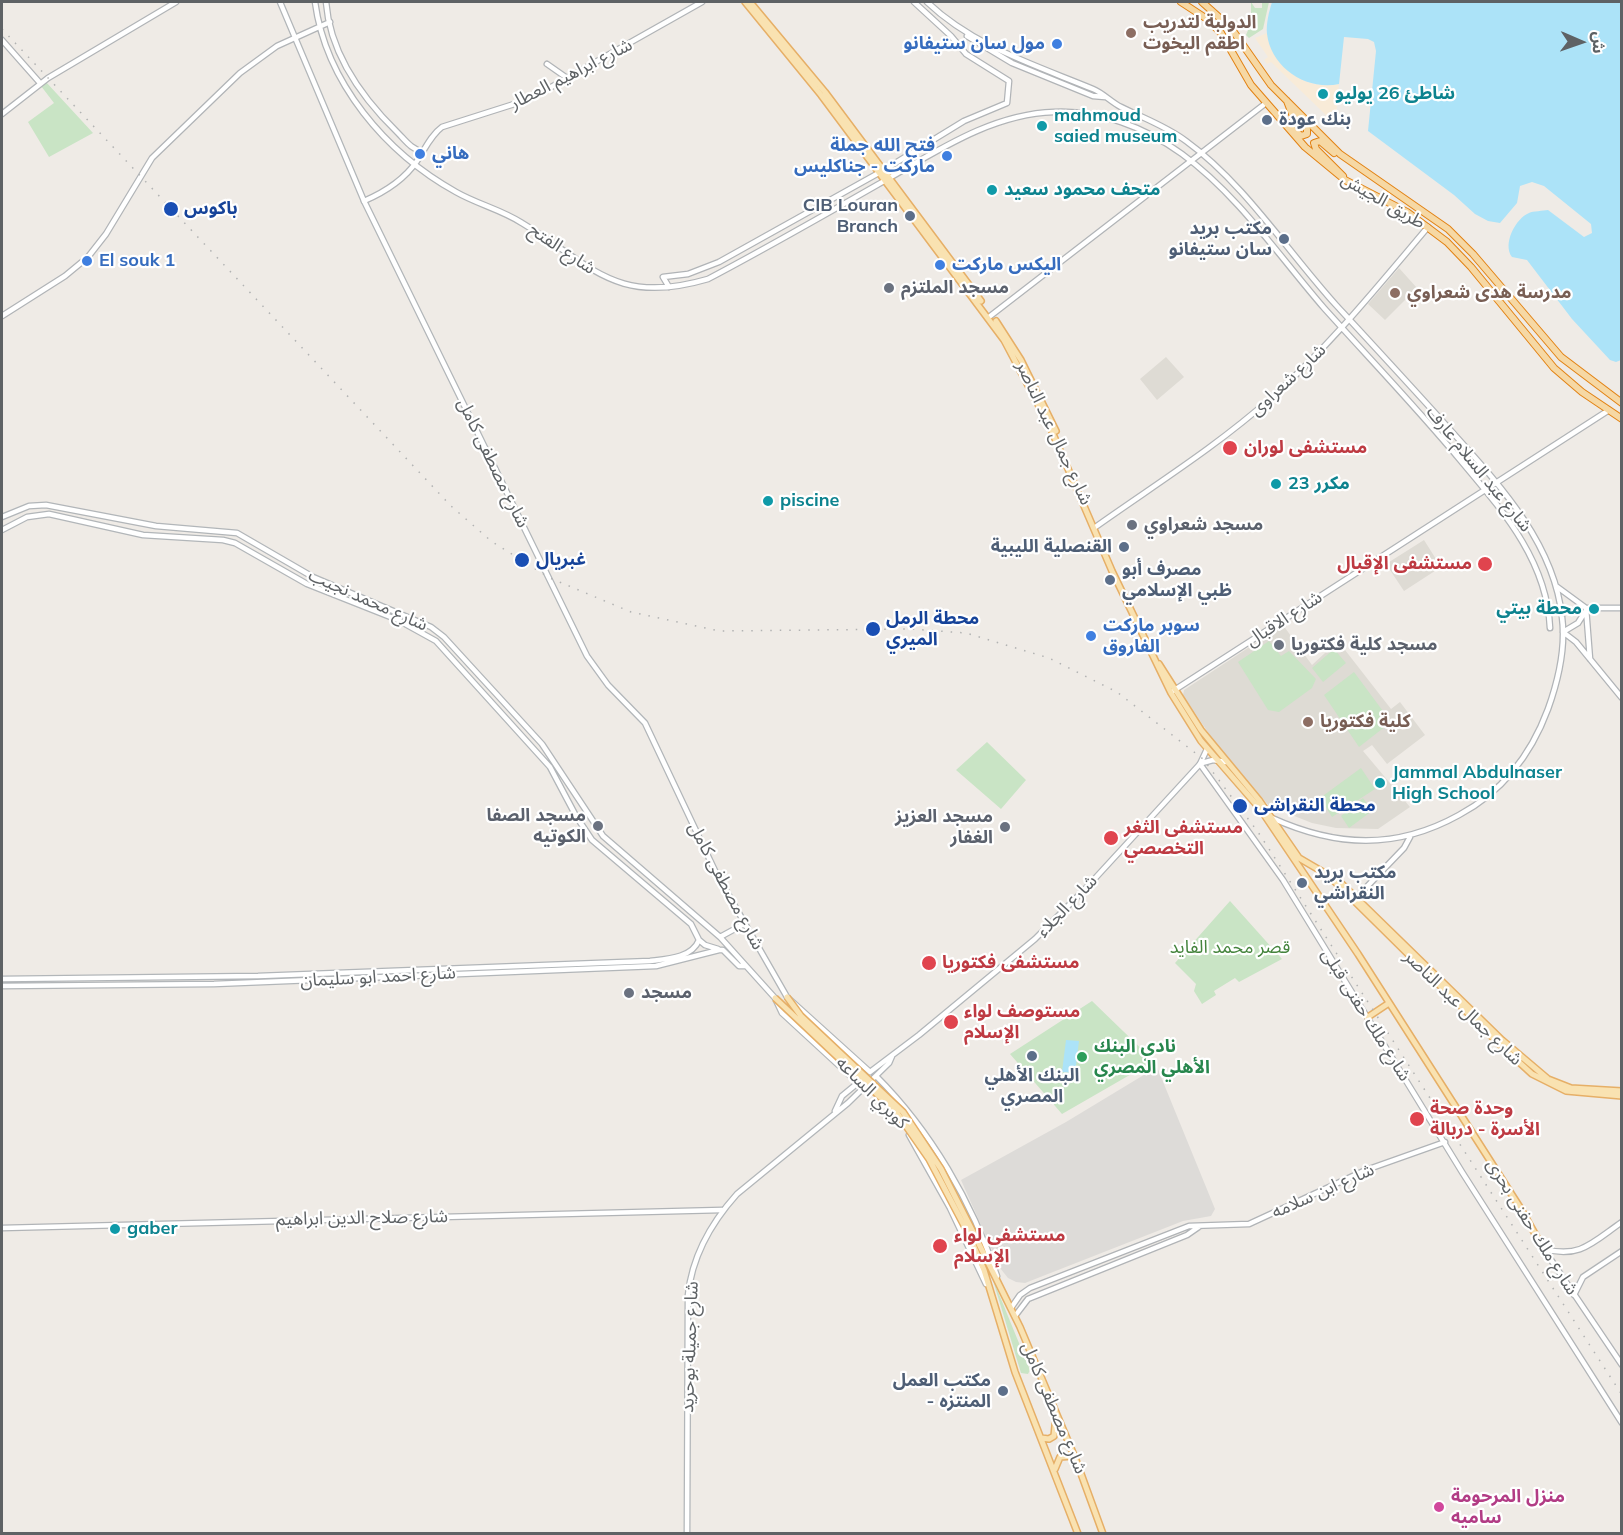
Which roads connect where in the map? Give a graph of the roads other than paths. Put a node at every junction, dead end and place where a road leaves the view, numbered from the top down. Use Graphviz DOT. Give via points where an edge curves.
graph roads {
  1 [pos="176,2"];
  2 [pos="280,2"];
  3 [pos="315,2"];
  4 [pos="326,2"];
  5 [pos="702,2"];
  6 [pos="746,2"];
  7 [pos="750,2"];
  8 [pos="914,2"];
  9 [pos="927,2"];
  10 [pos="1181,2"];
  11 [pos="1202,2"];
  12 [pos="330,22"];
  13 [pos="320,25"];
  14 [pos="968,34"];
  15 [pos="296,36"];
  16 [pos="2,40"];
  17 [pos="957,44"];
  18 [pos="547,64"];
  19 [pos="567,78"];
  20 [pos="40,82"];
  21 [pos="1286,100"];
  22 [pos="1266,104"];
  23 [pos="2,114"];
  24 [pos="1105,117"];
  25 [pos="1280,118"];
  26 [pos="423,152"];
  27 [pos="1201,152"];
  28 [pos="1191,161"];
  29 [pos="1348,161"];
  30 [pos="415,164"];
  31 [pos="881,172"];
  32 [pos="888,179"];
  33 [pos="1345,180"];
  34 [pos="364,201"];
  35 [pos="1428,227"];
  36 [pos="669,287"];
  37 [pos="2,316"];
  38 [pos="990,316"];
  39 [pos="1349,319"];
  40 [pos="1342,328"];
  41 [pos="1622,403"];
  42 [pos="1609,410"];
  43 [pos="1622,418"];
  44 [pos="1494,482"];
  45 [pos="1484,489"];
  46 [pos="84,512"];
  47 [pos="2,517"];
  48 [pos="118,518"];
  49 [pos="82,521"];
  50 [pos="1095,527"];
  51 [pos="116,529"];
  52 [pos="2,530"];
  53 [pos="1556,586"];
  54 [pos="1586,608"];
  55 [pos="1622,608"];
  56 [pos="1550,628"];
  57 [pos="1563,632"];
  58 [pos="1590,661"];
  59 [pos="1173,692"];
  60 [pos="1622,698"];
  61 [pos="1210,747"];
  62 [pos="549,753"];
  63 [pos="542,759"];
  64 [pos="1216,760"];
  65 [pos="1226,762"];
  66 [pos="1200,764"];
  67 [pos="1271,818"];
  68 [pos="1410,837"];
  69 [pos="1319,869"];
  70 [pos="1329,875"];
  71 [pos="1306,877"];
  72 [pos="1357,897"];
  73 [pos="744,924"];
  74 [pos="720,937"];
  75 [pos="699,940"];
  76 [pos="719,950"];
  77 [pos="746,966"];
  78 [pos="401,972"];
  79 [pos="132,976"];
  80 [pos="214,976"];
  81 [pos="258,976"];
  82 [pos="62,978"];
  83 [pos="2,979"];
  84 [pos="257,982"];
  85 [pos="130,984"];
  86 [pos="214,984"];
  87 [pos="60,985"];
  88 [pos="2,986"];
  89 [pos="788,997"];
  90 [pos="775,998"];
  91 [pos="1389,1003"];
  92 [pos="1368,1017"];
  93 [pos="892,1056"];
  94 [pos="870,1072"];
  95 [pos="876,1076"];
  96 [pos="858,1083"];
  97 [pos="865,1087"];
  98 [pos="1622,1093"];
  99 [pos="835,1111"];
  100 [pos="912,1114"];
  101 [pos="901,1122"];
  102 [pos="1445,1142"];
  103 [pos="722,1210"];
  104 [pos="1622,1222"];
  105 [pos="1200,1226"];
  106 [pos="2,1228"];
  107 [pos="970,1232"];
  108 [pos="1543,1248"];
  109 [pos="1622,1251"];
  110 [pos="1000,1284"];
  111 [pos="1574,1294"];
  112 [pos="992,1296"];
  113 [pos="1011,1308"];
  114 [pos="1015,1316"];
  115 [pos="1622,1365"];
  116 [pos="1056,1412"];
  117 [pos="1622,1423"];
  118 [pos="1041,1438"];
  119 [pos="1074,1456"];
  120 [pos="1055,1470"];
  121 [pos="687,1533"];
  122 [pos="1078,1533"];
  123 [pos="1103,1533"];
  1 -- 20 [label="street"];
  2 -- 15 [label="street, شارع مصطفى كامل"];
  3 -- 13 [label="street, شارع الفتح"];
  4 -- 12 [label="street"];
  5 -- 19 [label="street, شارع ابراهيم العطار"];
  6 -- 31 [label="main road, شارع جمال عبد الناصر"];
  7 -- 31 [label="main road, شارع جمال عبد الناصر" via="801,62"];
  8 -- 17 [label="street"];
  9 -- 14 [label="street, شارع عبد السلام عارف"];
  10 -- 22 [label="highway, طريق الجيش" via="1221,33 1244,75"];
  11 -- 21 [label="highway, طريق الجيش" via="1225,22"];
  12 -- 13 [label="street"];
  12 -- 26 [label="street" via="340,54 362,93 411,147"];
  13 -- 15 [label="street"];
  13 -- 30 [label="street, شارع الفتح" via="333,64 352,98"];
  14 -- 17 [label="street"];
  14 -- 27 [label="street, شارع عبد السلام عارف" via="1014,58 1094,90 1167,128"];
  15 -- 34 [label="street, شارع مصطفى كامل"];
  15 -- 37 [label="street" via="240,73 152,158 100,242 81,264"];
  16 -- 20 [label="street"];
  17 -- 31 [label="street" via="969,57 1010,82 1009,99 1006,104 964,121"];
  18 -- 19 [label="street"];
  19 -- 26 [label="street, شارع ابراهيم العطار" via="525,101 442,127"];
  20 -- 23 [label="street"];
  21 -- 25 [label="highway" via="1307,134 1301,136"];
  21 -- 29 [label="highway, طريق الجيش"];
  22 -- 25 [label="highway, طريق الجيش"];
  22 -- 27 [label="street"];
  24 -- 28 [label="street, شارع عبد السلام عارف" via="1149,134"];
  24 -- 32 [label="street, شارع الفتح" via="1053,112 1008,120 975,132"];
  25 -- 33 [label="highway, طريق الجيش" via="1305,147"];
  26 -- 30 [label="street, شارع ابراهيم العطار"];
  27 -- 28 [label="street"];
  27 -- 39 [label="street, شارع عبد السلام عارف"];
  28 -- 38 [label="street"];
  28 -- 40 [label="street, شارع عبد السلام عارف" via="1245,213"];
  29 -- 33 [label="highway" via="1320,141 1314,143"];
  29 -- 41 [label="highway, طريق الجيش" via="1448,229 1553,349"];
  30 -- 34 [label="street, شارع ابراهيم العطار" via="397,183"];
  30 -- 36 [label="street, شارع الفتح" via="458,193 520,221 596,273 636,286"];
  31 -- 32 [label="main road, شارع جمال عبد الناصر"];
  31 -- 36 [label="street" via="719,262 688,274 663,277"];
  32 -- 36 [label="street, شارع الفتح" via="708,279"];
  32 -- 38 [label="main road, شارع جمال عبد الناصر"];
  33 -- 35 [label="highway, طريق الجيش"];
  34 -- 73 [label="street, شارع مصطفى كامل" via="587,657 645,723"];
  35 -- 39 [label="street, شارع شعراوى"];
  35 -- 42 [label="highway, طريق الجيش" via="1471,267 1548,361"];
  38 -- 50 [label="main road, شارع جمال عبد الناصر" via="1021,360 1046,407"];
  39 -- 40 [label="street, شارع شعراوى"];
  39 -- 44 [label="street, شارع عبد السلام عارف"];
  40 -- 45 [label="street, شارع عبد السلام عارف" via="1411,401"];
  40 -- 50 [label="street, شارع شعراوى" via="1247,418"];
  42 -- 43 [label="highway, طريق الجيش"];
  42 -- 44 [label="street, شارع الاقبال"];
  44 -- 45 [label="street, شارع الاقبال"];
  44 -- 53 [label="street, شارع عبد السلام عارف" via="1532,532"];
  45 -- 56 [label="street, شارع عبد السلام عارف" via="1534,562 1546,597"];
  45 -- 59 [label="street, شارع الاقبال"];
  46 -- 47 [label="street, شارع محمد نجيب" via="37,505"];
  46 -- 48 [label="street, شارع محمد نجيب"];
  46 -- 49 [label="street"];
  48 -- 51 [label="street"];
  48 -- 62 [label="street, شارع محمد نجيب" via="156,526 237,533 314,577 431,627 460,653"];
  49 -- 51 [label="street, شارع محمد نجيب"];
  49 -- 52 [label="street, شارع محمد نجيب" via="41,514"];
  50 -- 59 [label="main road, شارع جمال عبد الناصر"];
  51 -- 63 [label="street, شارع محمد نجيب" via="165,538 235,543 307,584 429,636"];
  53 -- 54 [label="street"];
  53 -- 57 [label="street, شارع عبد السلام عارف"];
  54 -- 55 [label="street"];
  54 -- 57 [label="street" via="1578,623"];
  54 -- 58 [label="street"];
  57 -- 58 [label="street"];
  57 -- 68 [label="street, شارع عبد السلام عارف" via="1551,698 1538,733 1518,765 1478,804"];
  58 -- 60 [label="street"];
  59 -- 61 [label="main road, شارع جمال عبد الناصر"];
  61 -- 64 [label="main road, شارع جمال عبد الناصر"];
  61 -- 65 [label="main road, شارع جمال عبد الناصر"];
  61 -- 66 [label="street, شارع الجلاء"];
  62 -- 63 [label="street"];
  62 -- 74 [label="street, شارع محمد نجيب" via="603,836"];
  63 -- 75 [label="street, شارع محمد نجيب" via="592,840 691,924"];
  64 -- 65 [label="street"];
  64 -- 66 [label="street"];
  64 -- 71 [label="main road, شارع جمال عبد الناصر" via="1254,801"];
  65 -- 67 [label="main road, شارع جمال عبد الناصر"];
  66 -- 92 [label="street, شارع ملك حفنى قبلى" via="1275,868"];
  66 -- 93 [label="street, شارع الجلاء" via="1035,939"];
  67 -- 68 [label="street, شارع عبد السلام عارف" via="1330,837 1373,841"];
  67 -- 69 [label="main road, شارع جمال عبد الناصر" via="1296,854"];
  68 -- 72 [label="street"];
  69 -- 70 [label="main road, شارع جمال عبد الناصر"];
  69 -- 71 [label="main road"];
  70 -- 72 [label="main road, شارع جمال عبد الناصر"];
  70 -- 98 [label="main road, شارع جمال عبد الناصر" via="1532,1074 1566,1091"];
  71 -- 91 [label="main road, شارع ملك حفنى بحرى"];
  72 -- 98 [label="main road, شارع جمال عبد الناصر" via="1495,1033 1548,1079 1571,1088"];
  73 -- 74 [label="street"];
  73 -- 89 [label="street, شارع مصطفى كامل"];
  74 -- 77 [label="street, شارع مصطفى كامل"];
  75 -- 76 [label="street"];
  75 -- 78 [label="street, شارع احمد ابو سليمان" via="687,954 650,961"];
  76 -- 77 [label="street" via="739,966"];
  76 -- 78 [label="street, شارع احمد ابو سليمان" via="656,966"];
  77 -- 90 [label="street, شارع مصطفى كامل"];
  78 -- 81 [label="street, شارع احمد ابو سليمان"];
  78 -- 84 [label="street, شارع احمد ابو سليمان"];
  79 -- 80 [label="street, شارع احمد ابو سليمان"];
  79 -- 82 [label="street, شارع احمد ابو سليمان"];
  79 -- 85 [label="street"];
  80 -- 81 [label="street, شارع احمد ابو سليمان"];
  80 -- 86 [label="street"];
  81 -- 84 [label="street"];
  82 -- 83 [label="street, شارع احمد ابو سليمان"];
  82 -- 87 [label="street"];
  84 -- 86 [label="street, شارع احمد ابو سليمان"];
  85 -- 86 [label="street, شارع احمد ابو سليمان"];
  85 -- 87 [label="street, شارع احمد ابو سليمان"];
  87 -- 88 [label="street, شارع احمد ابو سليمان"];
  89 -- 94 [label="street, شارع مصطفى كامل"];
  89 -- 107 [label="main road, كوبري الساعه, bridge" via="801,1016 903,1112 941,1169"];
  90 -- 96 [label="street, شارع مصطفى كامل" via="782,1013"];
  90 -- 107 [label="main road, كوبري الساعه, bridge" via="897,1113 929,1159"];
  91 -- 92 [label="main road"];
  91 -- 108 [label="main road, شارع ملك حفنى بحرى"];
  92 -- 102 [label="street, شارع ملك حفنى قبلى"];
  93 -- 94 [label="street, شارع الجلاء"];
  93 -- 95 [label="street, شارع الجلاء"];
  94 -- 96 [label="street, شارع الجلاء"];
  95 -- 97 [label="street, شارع الجلاء"];
  95 -- 100 [label="street, شارع مصطفى كامل"];
  96 -- 99 [label="street, شارع الجلاء" via="838,1101"];
  97 -- 99 [label="street, شارع الجلاء"];
  97 -- 101 [label="street, شارع مصطفى كامل"];
  99 -- 103 [label="street, شارع جميلة بوحريد"];
  100 -- 101 [label="street" via="903,1114"];
  100 -- 110 [label="street, شارع مصطفى كامل" via="958,1188"];
  101 -- 112 [label="street, شارع مصطفى كامل" via="933,1174"];
  102 -- 105 [label="street, شارع ابن سلامه" via="1366,1170 1249,1224"];
  102 -- 117 [label="street, شارع ملك حفنى قبلى"];
  103 -- 106 [label="street, شارع صلاح الدين ابراهيم"];
  103 -- 121 [label="street, شارع جميلة بوحريد" via="701,1248 689,1286"];
  104 -- 108 [label="street" via="1576,1252 1561,1254"];
  105 -- 113 [label="street, شارع ابن سلامه" via="1184,1228 1030,1288"];
  105 -- 114 [label="street, شارع ابن سلامه" via="1187,1235 1028,1299"];
  107 -- 110 [label="main road, شارع مصطفى كامل"];
  107 -- 112 [label="main road, شارع مصطفى كامل"];
  108 -- 111 [label="street, شارع ملك حفنى بحرى"];
  109 -- 111 [label="street" via="1583,1277"];
  110 -- 113 [label="main road, شارع مصطفى كامل"];
  111 -- 115 [label="street, شارع ملك حفنى بحرى"];
  112 -- 118 [label="main road, شارع مصطفى كامل"];
  113 -- 114 [label="main road, شارع مصطفى كامل"];
  114 -- 116 [label="main road, شارع مصطفى كامل"];
  116 -- 118 [label="main road" via="1054,1436"];
  116 -- 119 [label="main road, شارع مصطفى كامل"];
  118 -- 120 [label="main road, شارع مصطفى كامل"];
  119 -- 120 [label="main road" via="1060,1457"];
  119 -- 123 [label="main road, شارع مصطفى كامل"];
  120 -- 122 [label="main road, شارع مصطفى كامل"];
}
